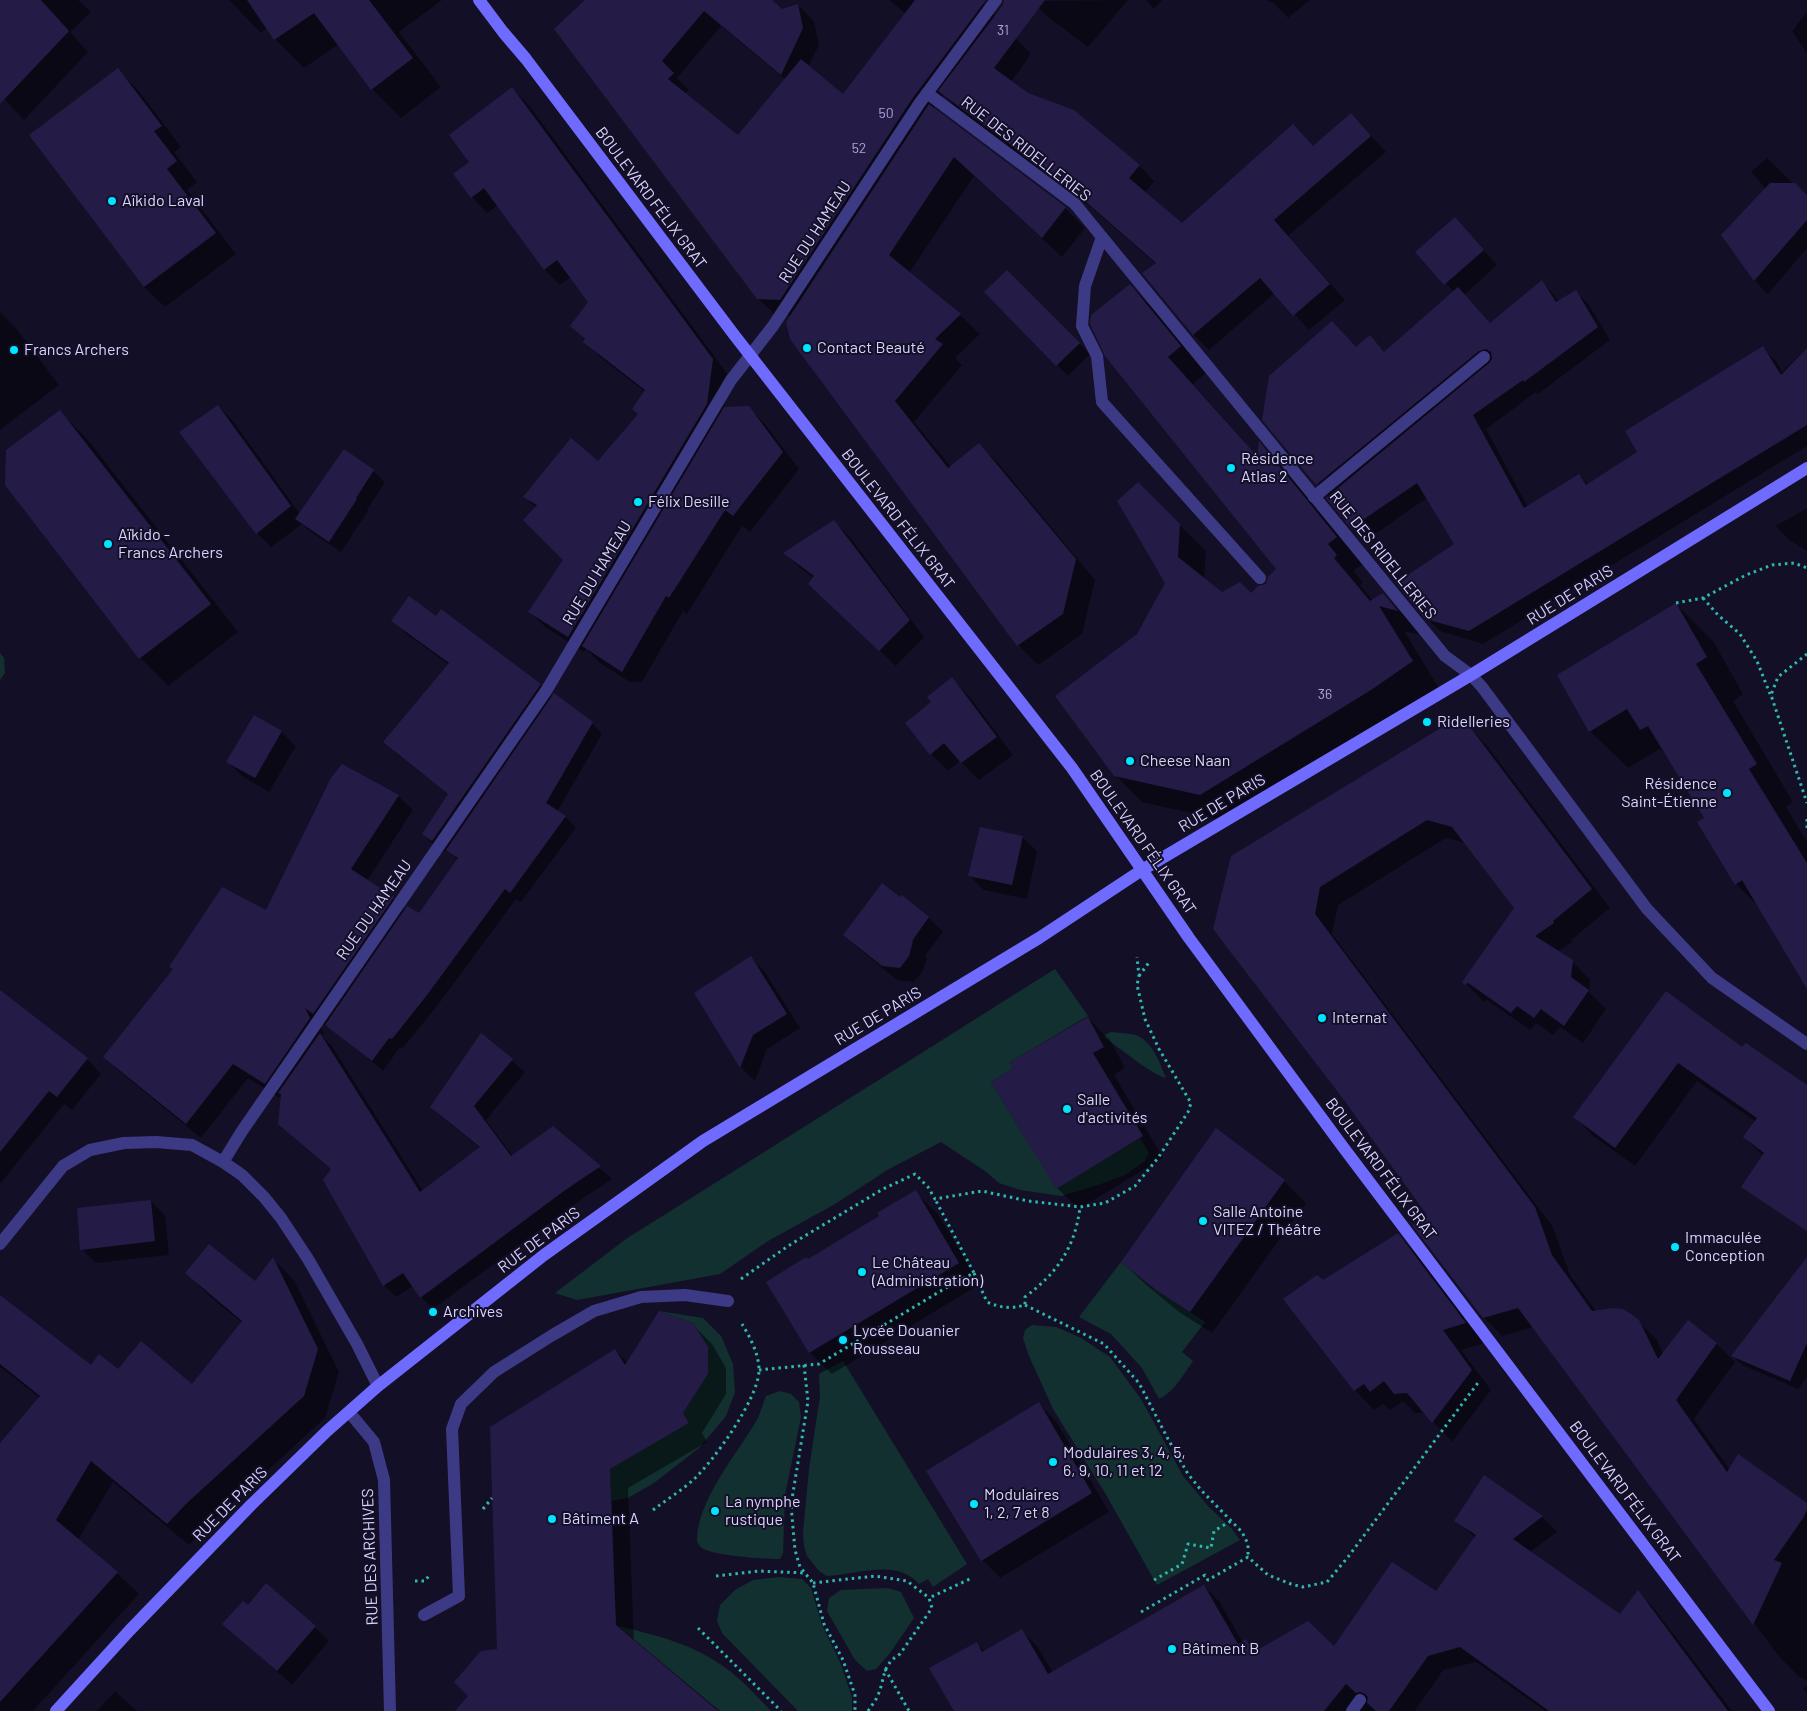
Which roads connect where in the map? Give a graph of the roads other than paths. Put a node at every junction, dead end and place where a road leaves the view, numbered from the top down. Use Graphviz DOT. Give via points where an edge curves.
graph roads {
  1 [pos="479,0"];
  2 [pos="996,0"];
  3 [pos="927,93"];
  4 [pos="1102,237"];
  5 [pos="751,356"];
  6 [pos="1484,357"];
  7 [pos="1807,468"];
  8 [pos="1314,496"];
  9 [pos="1260,578"];
  10 [pos="1471,675"];
  11 [pos="1142,870"];
  12 [pos="1807,1044"];
  13 [pos="223,1162"];
  14 [pos="0,1244"];
  15 [pos="728,1301"];
  16 [pos="378,1386"];
  17 [pos="349,1412"];
  18 [pos="424,1615"];
  19 [pos="1360,1700"];
  20 [pos="56,1711"];
  21 [pos="390,1711"];
  22 [pos="1352,1711"];
  23 [pos="1769,1711"];
  1 -- 5 [label="main road, BOULEVARD FÉLIX GRAT"];
  2 -- 3 [label="street, RUE DU HAMEAU"];
  3 -- 4 [label="street, RUE DES RIDELLERIES" via="1075,204"];
  3 -- 5 [label="street, RUE DU HAMEAU"];
  4 -- 8 [label="street, RUE DES RIDELLERIES"];
  4 -- 9 [label="street" via="1085,286 1082,326 1097,356 1102,402"];
  5 -- 11 [label="main road, BOULEVARD FÉLIX GRAT" via="1068,763"];
  5 -- 13 [label="street, RUE DU HAMEAU" via="731,380 546,691"];
  6 -- 8 [label="street"];
  7 -- 10 [label="main road, RUE DE PARIS"];
  8 -- 10 [label="street, RUE DES RIDELLERIES" via="1445,656"];
  10 -- 11 [label="main road, RUE DE PARIS"];
  10 -- 12 [label="street, RUE DES RIDELLERIES" via="1647,908 1712,978"];
  11 -- 16 [label="main road, RUE DE PARIS" via="1039,938 702,1141 544,1255"];
  11 -- 23 [label="main road, BOULEVARD FÉLIX GRAT" via="1343,1147"];
  13 -- 14 [label="street" via="192,1145 124,1143 90,1150 63,1166"];
  13 -- 16 [label="street" via="264,1197 281,1218 308,1259"];
  15 -- 18 [label="street" via="685,1295 640,1297 594,1311 494,1372 460,1404 452,1429 459,1596"];
  16 -- 17 [label="main road, RUE DE PARIS"];
  17 -- 20 [label="main road, RUE DE PARIS" via="238,1519"];
  17 -- 21 [label="street, RUE DES ARCHIVES" via="374,1442 384,1480"];
  19 -- 22 [label="street"];
}
